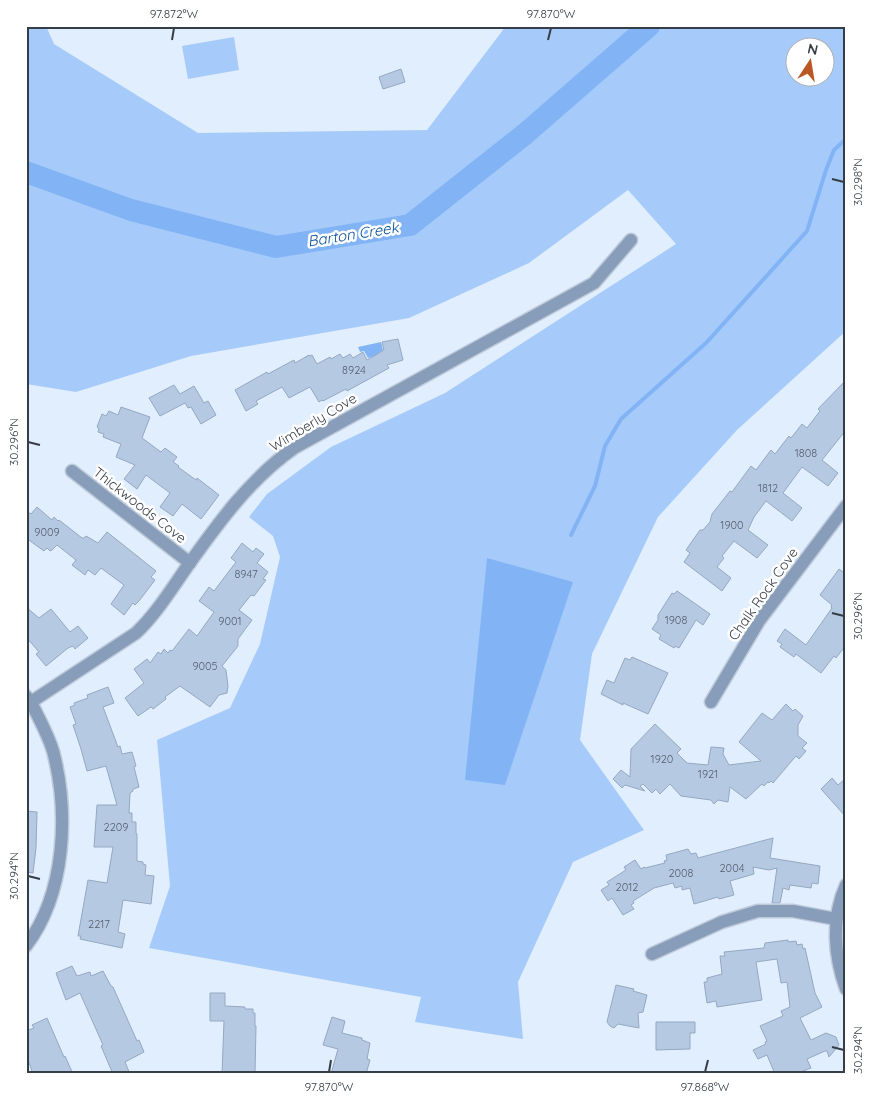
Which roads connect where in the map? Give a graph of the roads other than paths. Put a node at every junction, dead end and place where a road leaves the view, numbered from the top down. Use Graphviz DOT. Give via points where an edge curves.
graph roads {
  1 [pos="632,240"];
  2 [pos="72,471"];
  3 [pos="846,506"];
  4 [pos="190,563"];
  5 [pos="29,699"];
  6 [pos="711,702"];
  7 [pos="846,886"];
  8 [pos="836,918"];
  9 [pos="26,946"];
  10 [pos="652,954"];
  11 [pos="846,989"];
  1 -- 4 [label="street, Wimberly Cove" via="594,283 294,448 247,490"];
  2 -- 4 [label="street, Thickwoods Cove"];
  3 -- 6 [label="street, Chalk Rock Cove" via="759,621"];
  4 -- 5 [label="street, Wimberly Cove" via="150,621 136,633"];
  5 -- 9 [label="street" via="52,749 61,793 62,836 55,884 43,918"];
  7 -- 8 [label="street"];
  8 -- 10 [label="street" via="792,911 758,911 722,922"];
  8 -- 11 [label="street" via="836,957"];
}
